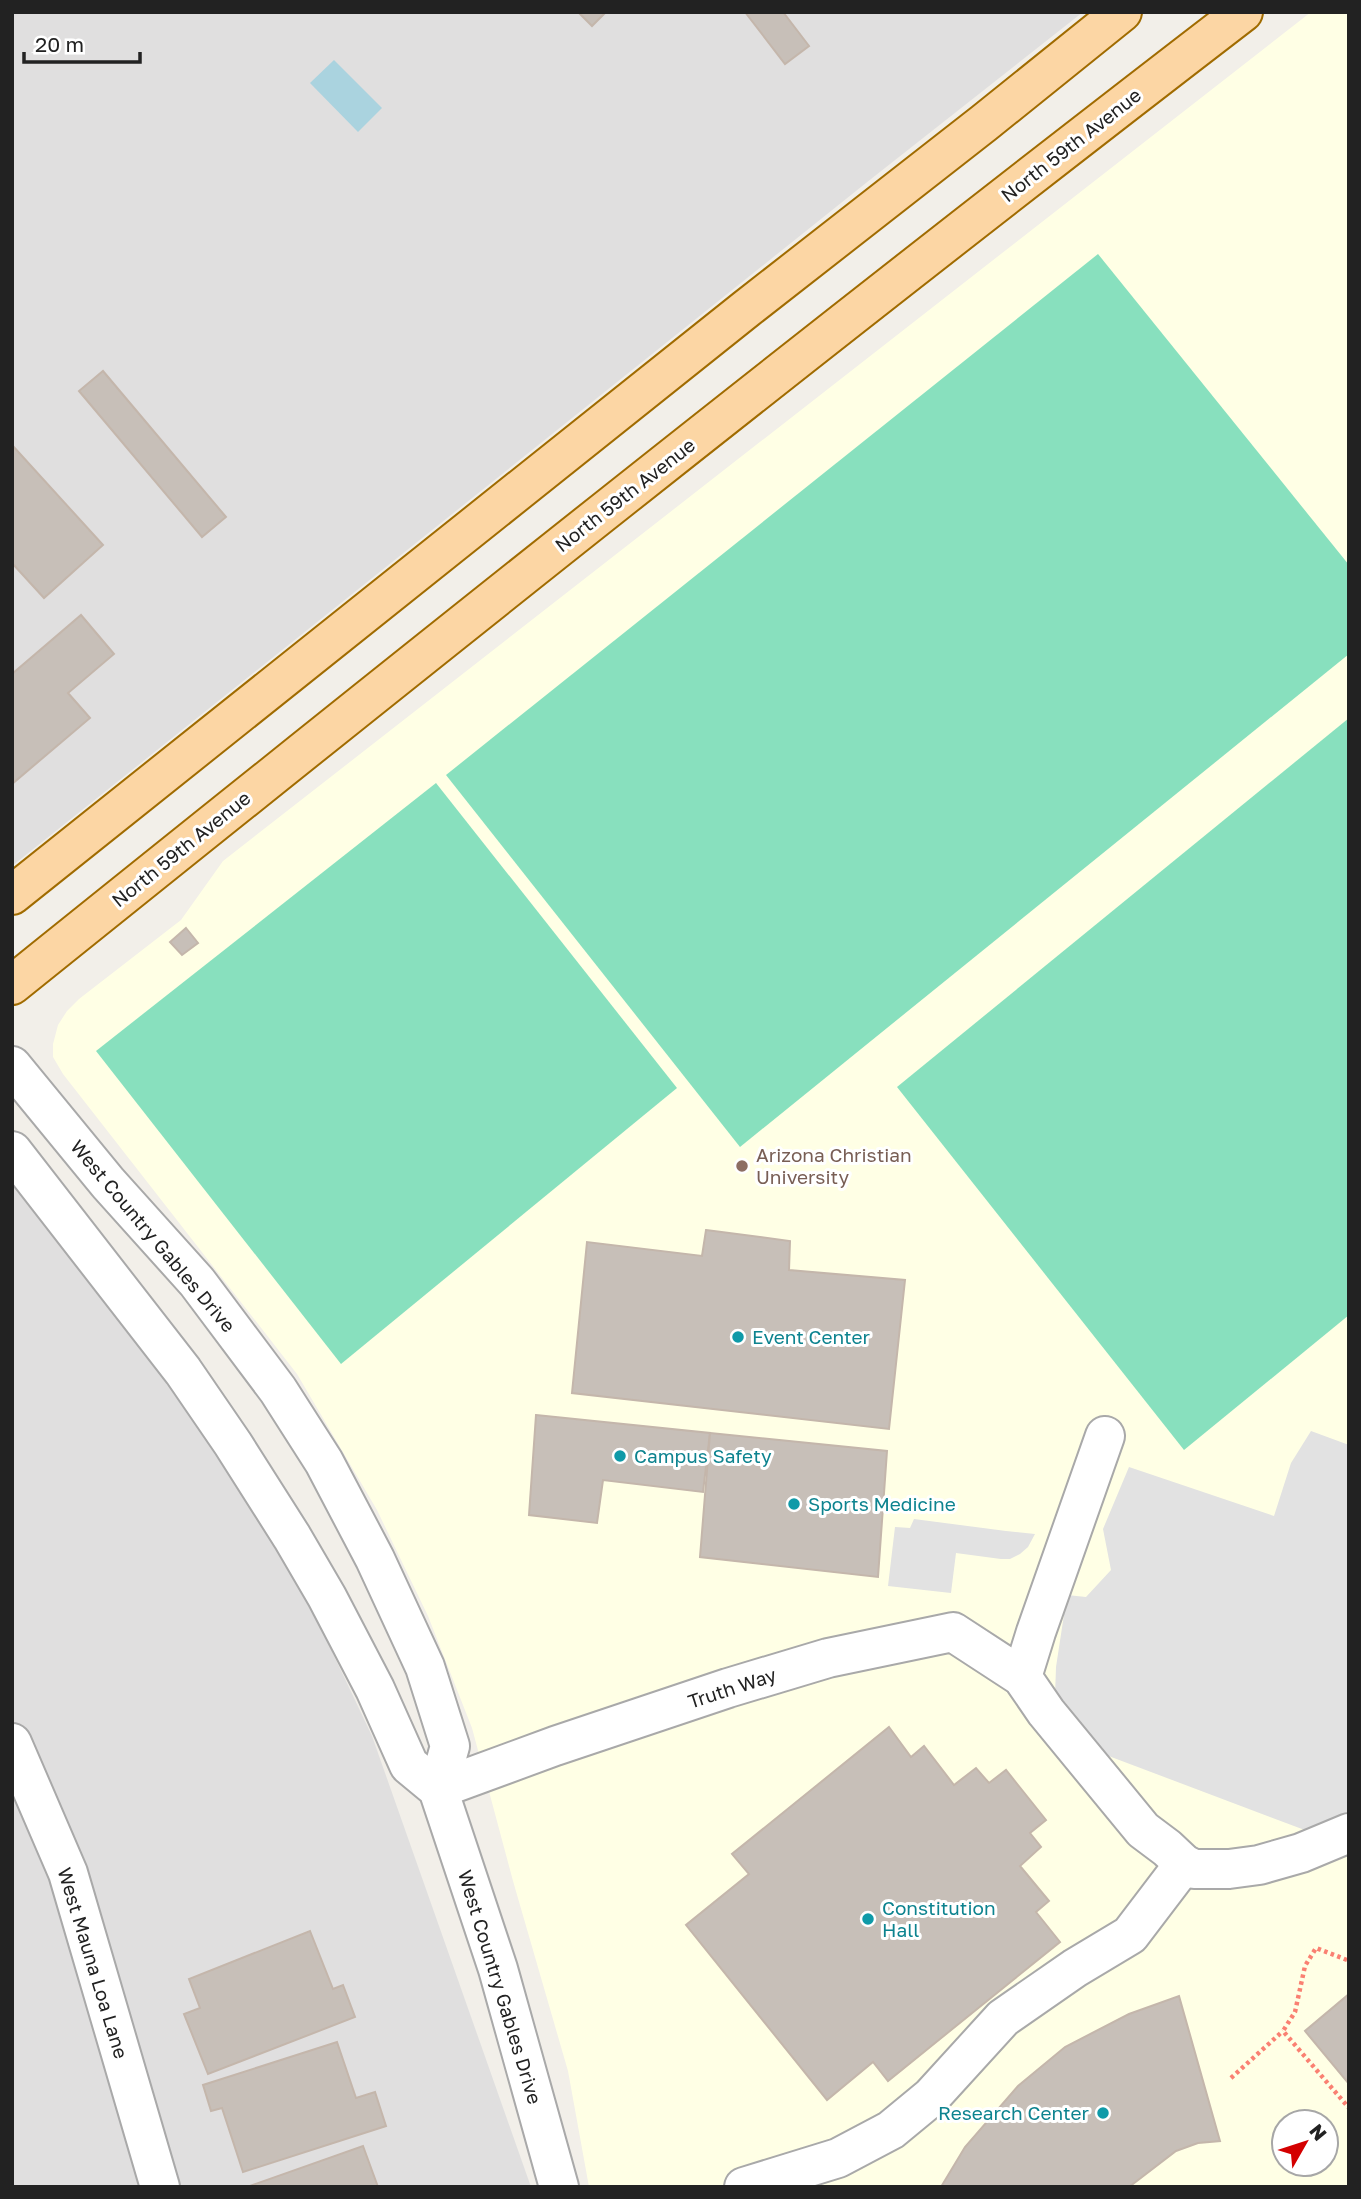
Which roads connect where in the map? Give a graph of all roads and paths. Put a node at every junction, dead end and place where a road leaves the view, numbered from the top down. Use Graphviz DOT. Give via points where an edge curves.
graph roads {
  1 [pos="1122,12"];
  2 [pos="1243,12"];
  3 [pos="12,895"];
  4 [pos="12,985"];
  5 [pos="12,1066"];
  6 [pos="12,1152"];
  7 [pos="1105,1436"];
  8 [pos="1022,1677"];
  9 [pos="12,1743"];
  10 [pos="438,1789"];
  11 [pos="1349,1833"];
  12 [pos="1184,1864"];
  13 [pos="1347,1960"];
  14 [pos="1283,2031"];
  15 [pos="1231,2078"];
  16 [pos="1349,2108"];
  17 [pos="160,2187"];
  18 [pos="559,2187"];
  19 [pos="744,2187"];
  1 -- 3 [label="main road"];
  2 -- 4 [label="main road, North 59th Avenue" via="427,651"];
  5 -- 10 [label="street, West Country Gables Drive" via="108,1184 197,1282 278,1390 324,1462 425,1667 450,1746"];
  6 -- 10 [label="street" via="183,1371 233,1444 327,1597 409,1765"];
  7 -- 8 [label="street"];
  8 -- 10 [label="street, Truth Way" via="953,1632 828,1658 728,1688"];
  8 -- 12 [label="street, Truth Way" via="1143,1830"];
  9 -- 17 [label="street, West Mauna Loa Lane" via="68,1873"];
  10 -- 18 [label="street, West Country Gables Drive" via="498,1969"];
  11 -- 12 [label="street" via="1259,1865 1194,1870"];
  12 -- 19 [label="street" via="1130,1936 1003,2018 931,2097 891,2130 838,2158"];
  13 -- 14 [label="path" via="1315,1948 1305,1966 1296,2012"];
  14 -- 15 [label="path"];
  14 -- 16 [label="path"];
}
